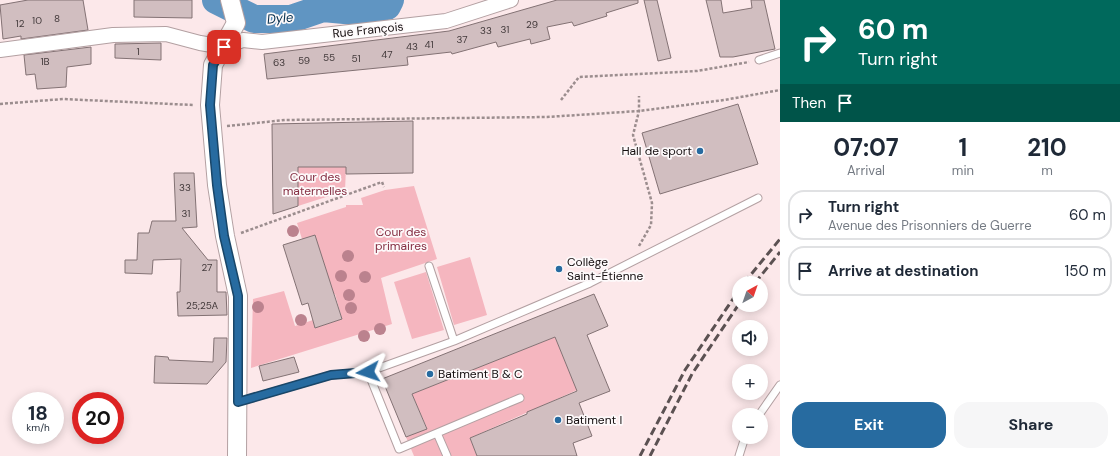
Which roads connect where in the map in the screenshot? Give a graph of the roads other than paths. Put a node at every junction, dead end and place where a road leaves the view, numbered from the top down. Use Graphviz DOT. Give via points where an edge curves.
graph roads {
  1 [pos="230,0"];
  2 [pos="511,0"];
  3 [pos="224,47"];
  4 [pos="0,50"];
  5 [pos="780,53"];
  6 [pos="759,60"];
  7 [pos="758,198"];
  8 [pos="429,266"];
  9 [pos="454,341"];
  10 [pos="368,372"];
  11 [pos="780,385"];
  12 [pos="520,398"];
  13 [pos="238,402"];
  14 [pos="764,408"];
  15 [pos="437,433"];
  16 [pos="743,444"];
  17 [pos="237,456"];
  18 [pos="447,456"];
  19 [pos="739,456"];
  1 -- 3 [label="street" via="236,23"];
  2 -- 3 [label="street, Rue François" via="446,21 262,42 243,40"];
  3 -- 4 [label="street" via="159,34 113,35"];
  3 -- 13 [label="street" via="213,65 210,105 224,236 238,296"];
  5 -- 6 [label="lane"];
  7 -- 9 [label="lane" via="590,283"];
  8 -- 9 [label="lane"];
  9 -- 10 [label="lane"];
  10 -- 13 [label="lane" via="331,375"];
  10 -- 15 [label="lane" via="399,449"];
  11 -- 14 [label="lane"];
  12 -- 15 [label="lane"];
  13 -- 17 [label="street"];
  15 -- 18 [label="lane"];
  16 -- 19 [label="lane"];
}
